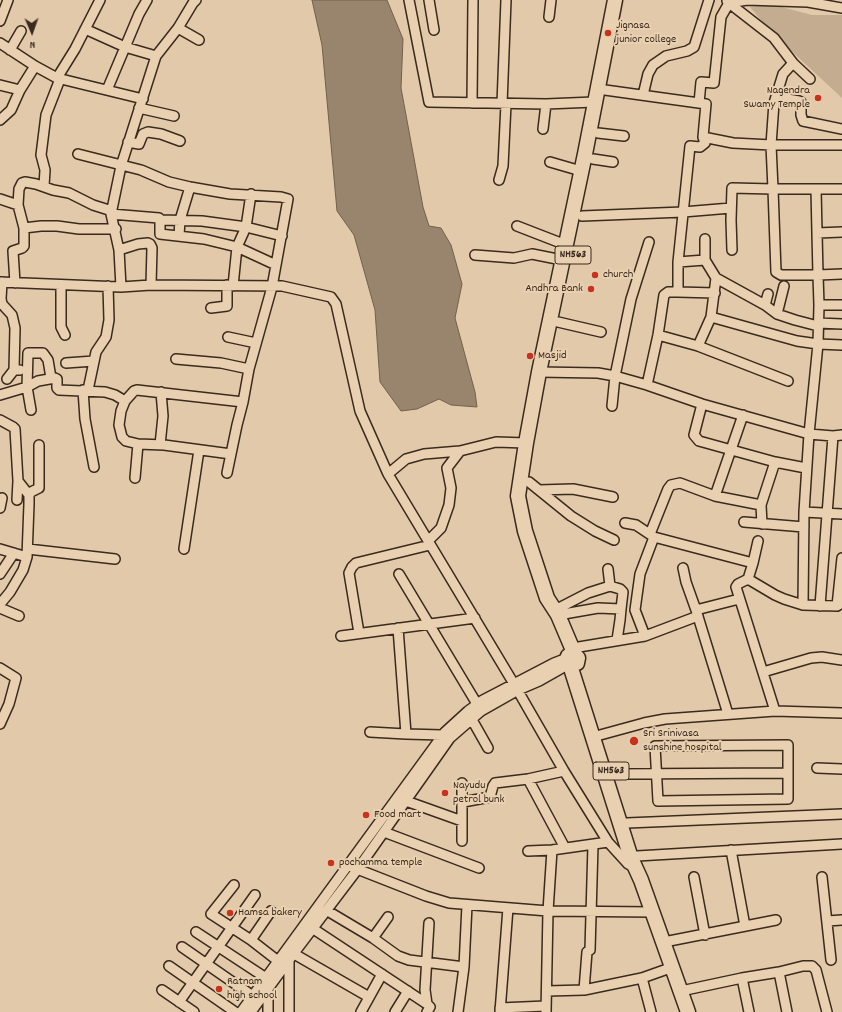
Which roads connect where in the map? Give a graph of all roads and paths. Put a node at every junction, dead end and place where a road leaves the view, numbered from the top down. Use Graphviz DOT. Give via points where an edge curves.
graph roads {
  1 [pos="8,0"];
  2 [pos="100,0"];
  3 [pos="147,0"];
  4 [pos="196,0"];
  5 [pos="409,0"];
  6 [pos="429,0"];
  7 [pos="473,0"];
  8 [pos="506,0"];
  9 [pos="551,0"];
  10 [pos="615,0"];
  11 [pos="624,0"];
  12 [pos="709,0"];
  13 [pos="747,0"];
  14 [pos="727,1"];
  15 [pos="842,8"];
  16 [pos="549,17"];
  17 [pos="0,21"];
  18 [pos="178,28"];
  19 [pos="84,29"];
  20 [pos="434,30"];
  21 [pos="21,31"];
  22 [pos="612,34"];
  23 [pos="199,40"];
  24 [pos="0,43"];
  25 [pos="125,47"];
  26 [pos="10,50"];
  27 [pos="156,56"];
  28 [pos="793,63"];
  29 [pos="35,66"];
  30 [pos="58,78"];
  31 [pos="810,79"];
  32 [pos="0,85"];
  33 [pos="20,90"];
  34 [pos="107,90"];
  35 [pos="605,90"];
  36 [pos="644,95"];
  37 [pos="776,97"];
  38 [pos="143,98"];
  39 [pos="594,102"];
  40 [pos="699,103"];
  41 [pos="472,104"];
  42 [pos="505,104"];
  43 [pos="546,104"];
  44 [pos="139,108"];
  45 [pos="174,116"];
  46 [pos="0,120"];
  47 [pos="543,128"];
  48 [pos="842,129"];
  49 [pos="598,134"];
  50 [pos="624,136"];
  51 [pos="703,137"];
  52 [pos="180,141"];
  53 [pos="128,142"];
  54 [pos="771,145"];
  55 [pos="842,145"];
  56 [pos="78,154"];
  57 [pos="593,159"];
  58 [pos="550,162"];
  59 [pos="613,162"];
  60 [pos="121,166"];
  61 [pos="581,171"];
  62 [pos="499,180"];
  63 [pos="44,186"];
  64 [pos="190,188"];
  65 [pos="773,189"];
  66 [pos="816,189"];
  67 [pos="842,189"];
  68 [pos="251,194"];
  69 [pos="0,200"];
  70 [pos="18,205"];
  71 [pos="731,208"];
  72 [pos="683,212"];
  73 [pos="112,213"];
  74 [pos="582,216"];
  75 [pos="160,220"];
  76 [pos="180,220"];
  77 [pos="517,226"];
  78 [pos="246,227"];
  79 [pos="24,228"];
  80 [pos="116,229"];
  81 [pos="842,232"];
  82 [pos="818,233"];
  83 [pos="179,236"];
  84 [pos="282,236"];
  85 [pos="705,239"];
  86 [pos="649,242"];
  87 [pos="566,245"];
  88 [pos="237,247"];
  89 [pos="119,250"];
  90 [pos="732,250"];
  91 [pos="475,255"];
  92 [pos="562,260"];
  93 [pos="705,260"];
  94 [pos="678,262"];
  95 [pos="276,265"];
  96 [pos="842,274"];
  97 [pos="818,275"];
  98 [pos="716,278"];
  99 [pos="1,282"];
  100 [pos="14,283"];
  101 [pos="61,285"];
  102 [pos="151,285"];
  103 [pos="230,285"];
  104 [pos="108,286"];
  105 [pos="784,286"];
  106 [pos="121,287"];
  107 [pos="272,287"];
  108 [pos="678,292"];
  109 [pos="715,293"];
  110 [pos="768,294"];
  111 [pos="765,305"];
  112 [pos="819,305"];
  113 [pos="842,305"];
  114 [pos="211,308"];
  115 [pos="777,314"];
  116 [pos="711,317"];
  117 [pos="558,322"];
  118 [pos="818,324"];
  119 [pos="842,324"];
  120 [pos="601,332"];
  121 [pos="65,335"];
  122 [pos="658,335"];
  123 [pos="228,336"];
  124 [pos="256,343"];
  125 [pos="818,344"];
  126 [pos="842,344"];
  127 [pos="698,346"];
  128 [pos="176,359"];
  129 [pos="94,361"];
  130 [pos="66,363"];
  131 [pos="249,369"];
  132 [pos="14,370"];
  133 [pos="28,370"];
  134 [pos="543,372"];
  135 [pos="615,376"];
  136 [pos="51,378"];
  137 [pos="3,379"];
  138 [pos="788,381"];
  139 [pos="647,385"];
  140 [pos="27,387"];
  141 [pos="86,390"];
  142 [pos="10,392"];
  143 [pos="161,392"];
  144 [pos="0,395"];
  145 [pos="125,401"];
  146 [pos="244,402"];
  147 [pos="702,404"];
  148 [pos="612,406"];
  149 [pos="31,410"];
  150 [pos="742,415"];
  151 [pos="0,420"];
  152 [pos="809,434"];
  153 [pos="838,436"];
  154 [pos="526,443"];
  155 [pos="138,444"];
  156 [pos="160,445"];
  157 [pos="39,446"];
  158 [pos="731,449"];
  159 [pos="199,450"];
  160 [pos="460,451"];
  161 [pos="231,454"];
  162 [pos="775,462"];
  163 [pos="94,467"];
  164 [pos="806,468"];
  165 [pos="227,472"];
  166 [pos="388,474"];
  167 [pos="135,478"];
  168 [pos="18,481"];
  169 [pos="534,486"];
  170 [pos="29,495"];
  171 [pos="715,496"];
  172 [pos="613,497"];
  173 [pos="17,500"];
  174 [pos="761,505"];
  175 [pos="521,509"];
  176 [pos="804,512"];
  177 [pos="827,513"];
  178 [pos="842,514"];
  179 [pos="744,522"];
  180 [pos="625,523"];
  181 [pos="762,524"];
  182 [pos="804,527"];
  183 [pos="652,535"];
  184 [pos="614,540"];
  185 [pos="758,541"];
  186 [pos="429,543"];
  187 [pos="0,549"];
  188 [pos="184,549"];
  189 [pos="14,553"];
  190 [pos="28,553"];
  191 [pos="115,559"];
  192 [pos="753,564"];
  193 [pos="842,564"];
  194 [pos="683,568"];
  195 [pos="608,569"];
  196 [pos="0,574"];
  197 [pos="399,574"];
  198 [pos="748,579"];
  199 [pos="610,586"];
  200 [pos="739,599"];
  201 [pos="0,604"];
  202 [pos="803,605"];
  203 [pos="839,605"];
  204 [pos="820,606"];
  205 [pos="0,608"];
  206 [pos="553,608"];
  207 [pos="635,610"];
  208 [pos="621,612"];
  209 [pos="697,613"];
  210 [pos="19,616"];
  211 [pos="475,618"];
  212 [pos="430,625"];
  213 [pos="398,628"];
  214 [pos="359,633"];
  215 [pos="342,636"];
  216 [pos="645,636"];
  217 [pos="617,640"];
  218 [pos="571,658"];
  219 [pos="842,660"];
  220 [pos="0,668"];
  221 [pos="763,672"];
  222 [pos="516,687"];
  223 [pos="477,704"];
  224 [pos="775,711"];
  225 [pos="842,713"];
  226 [pos="728,714"];
  227 [pos="471,718"];
  228 [pos="0,724"];
  229 [pos="370,732"];
  230 [pos="406,734"];
  231 [pos="442,735"];
  232 [pos="600,735"];
  233 [pos="488,748"];
  234 [pos="817,768"];
  235 [pos="842,769"];
  236 [pos="564,771"];
  237 [pos="788,773"];
  238 [pos="612,774"];
  239 [pos="656,774"];
  240 [pos="528,779"];
  241 [pos="462,783"];
  242 [pos="406,801"];
  243 [pos="463,802"];
  244 [pos="842,814"];
  245 [pos="462,821"];
  246 [pos="627,823"];
  247 [pos="384,832"];
  248 [pos="462,841"];
  249 [pos="608,842"];
  250 [pos="842,844"];
  251 [pos="593,845"];
  252 [pos="565,848"];
  253 [pos="552,850"];
  254 [pos="731,850"];
  255 [pos="528,851"];
  256 [pos="637,863"];
  257 [pos="348,865"];
  258 [pos="479,868"];
  259 [pos="357,870"];
  260 [pos="822,877"];
  261 [pos="694,878"];
  262 [pos="234,885"];
  263 [pos="255,895"];
  264 [pos="467,905"];
  265 [pos="508,908"];
  266 [pos="326,910"];
  267 [pos="271,911"];
  268 [pos="548,911"];
  269 [pos="592,912"];
  270 [pos="653,912"];
  271 [pos="388,917"];
  272 [pos="776,920"];
  273 [pos="842,920"];
  274 [pos="827,921"];
  275 [pos="430,923"];
  276 [pos="745,926"];
  277 [pos="231,928"];
  278 [pos="312,928"];
  279 [pos="196,932"];
  280 [pos="705,935"];
  281 [pos="373,938"];
  282 [pos="251,940"];
  283 [pos="664,942"];
  284 [pos="219,946"];
  285 [pos="182,947"];
  286 [pos="290,954"];
  287 [pos="831,960"];
  288 [pos="278,961"];
  289 [pos="428,962"];
  290 [pos="206,964"];
  291 [pos="169,966"];
  292 [pos="464,967"];
  293 [pos="673,967"];
  294 [pos="779,972"];
  295 [pos="382,974"];
  296 [pos="266,978"];
  297 [pos="642,978"];
  298 [pos="742,978"];
  299 [pos="192,982"];
  300 [pos="268,988"];
  301 [pos="162,990"];
  302 [pos="584,990"];
  303 [pos="547,991"];
  304 [pos="681,991"];
  305 [pos="408,992"];
  306 [pos="369,997"];
  307 [pos="256,998"];
  308 [pos="179,1002"];
  309 [pos="427,1008"];
  310 [pos="546,1009"];
  311 [pos="500,1010"];
  312 [pos="194,1012"];
  313 [pos="235,1012"];
  314 [pos="240,1012"];
  315 [pos="251,1012"];
  316 [pos="268,1012"];
  317 [pos="289,1012"];
  318 [pos="361,1012"];
  319 [pos="395,1012"];
  320 [pos="458,1012"];
  321 [pos="651,1012"];
  322 [pos="688,1012"];
  323 [pos="749,1012"];
  324 [pos="787,1012"];
  325 [pos="827,1012"];
  1 -- 17 [label="street"];
  2 -- 19 [label="street"];
  3 -- 25 [label="street"];
  4 -- 18 [label="street"];
  5 -- 41 [label="street" via="429,102"];
  6 -- 20 [label="street"];
  7 -- 41 [label="street"];
  8 -- 42 [label="street"];
  9 -- 16 [label="street"];
  10 -- 22 [label="highway, NH563"];
  11 -- 22 [label="highway, NH563"];
  12 -- 36 [label="street" via="694,47 666,56 652,65"];
  13 -- 14 [label="street"];
  13 -- 15 [label="street" via="808,2"];
  14 -- 28 [label="street" via="774,38"];
  14 -- 40 [label="street" via="722,17 714,83 701,82"];
  18 -- 23 [label="street"];
  18 -- 27 [label="street"];
  19 -- 25 [label="street"];
  19 -- 30 [label="street"];
  21 -- 26 [label="street"];
  22 -- 35 [label="highway, NH563"];
  22 -- 39 [label="highway, NH563"];
  24 -- 26 [label="street"];
  25 -- 27 [label="street"];
  25 -- 34 [label="street"];
  26 -- 29 [label="street"];
  27 -- 38 [label="street"];
  28 -- 31 [label="street"];
  28 -- 37 [label="street" via="783,74"];
  29 -- 30 [label="street"];
  29 -- 33 [label="street"];
  30 -- 34 [label="street"];
  30 -- 63 [label="street" via="46,115 41,156 45,170"];
  32 -- 33 [label="street"];
  33 -- 46 [label="street" via="11,110"];
  34 -- 38 [label="street"];
  35 -- 36 [label="street"];
  35 -- 49 [label="highway, NH563"];
  36 -- 40 [label="street"];
  37 -- 48 [label="street" via="801,102 800,115 804,121"];
  37 -- 54 [label="street"];
  38 -- 44 [label="street"];
  39 -- 43 [label="street"];
  39 -- 61 [label="highway, NH563"];
  40 -- 51 [label="street" via="706,104"];
  41 -- 42 [label="street"];
  42 -- 43 [label="street"];
  42 -- 62 [label="street"];
  43 -- 47 [label="street"];
  44 -- 45 [label="street"];
  44 -- 53 [label="street"];
  49 -- 50 [label="street"];
  49 -- 57 [label="highway, NH563"];
  51 -- 54 [label="street" via="732,143"];
  51 -- 72 [label="street" via="703,145 690,146"];
  52 -- 53 [label="street" via="161,134 144,132 139,144"];
  53 -- 60 [label="street"];
  54 -- 55 [label="street"];
  54 -- 65 [label="street"];
  56 -- 60 [label="street"];
  57 -- 59 [label="street"];
  57 -- 74 [label="highway, NH563"];
  58 -- 61 [label="street"];
  60 -- 64 [label="street" via="141,170"];
  60 -- 73 [label="street"];
  61 -- 87 [label="highway, NH563"];
  63 -- 70 [label="street" via="22,183"];
  63 -- 73 [label="street" via="69,193"];
  64 -- 68 [label="street" via="230,194"];
  64 -- 76 [label="street"];
  65 -- 66 [label="street"];
  65 -- 71 [label="street" via="732,188"];
  65 -- 97 [label="street" via="776,272 781,275"];
  66 -- 67 [label="street"];
  66 -- 82 [label="street"];
  68 -- 78 [label="street"];
  68 -- 84 [label="street" via="288,199"];
  69 -- 70 [label="street"];
  70 -- 79 [label="street"];
  71 -- 72 [label="street"];
  71 -- 90 [label="street"];
  72 -- 74 [label="street"];
  72 -- 94 [label="street"];
  73 -- 75 [label="street"];
  73 -- 80 [label="street"];
  74 -- 117 [label="highway, NH563"];
  75 -- 76 [label="street"];
  75 -- 83 [label="street" via="160,234"];
  76 -- 78 [label="street"];
  76 -- 83 [label="street"];
  77 -- 87 [label="street"];
  78 -- 84 [label="street"];
  78 -- 88 [label="street"];
  79 -- 80 [label="street" via="57,226"];
  79 -- 100 [label="street" via="23,247 13,251"];
  80 -- 89 [label="street"];
  81 -- 82 [label="street"];
  82 -- 97 [label="street"];
  83 -- 88 [label="street"];
  84 -- 95 [label="street"];
  85 -- 93 [label="street"];
  86 -- 135 [label="street" via="631,299"];
  87 -- 92 [label="highway, NH563"];
  88 -- 95 [label="street"];
  88 -- 103 [label="street"];
  89 -- 102 [label="street" via="138,244 150,244"];
  89 -- 106 [label="street"];
  91 -- 92 [label="street" via="514,258 532,254"];
  92 -- 134 [label="highway, NH563"];
  93 -- 94 [label="street"];
  93 -- 98 [label="street"];
  94 -- 108 [label="street"];
  95 -- 107 [label="street"];
  96 -- 97 [label="street"];
  97 -- 112 [label="street"];
  98 -- 109 [label="street"];
  98 -- 111 [label="street"];
  99 -- 100 [label="street"];
  99 -- 132 [label="street" via="2,304 12,315 15,328"];
  100 -- 101 [label="street"];
  101 -- 104 [label="street"];
  101 -- 121 [label="street" via="61,327"];
  102 -- 103 [label="street"];
  102 -- 106 [label="street"];
  103 -- 107 [label="street"];
  103 -- 114 [label="street" via="228,306"];
  104 -- 106 [label="street"];
  104 -- 129 [label="street" via="109,320 106,337 96,352"];
  105 -- 115 [label="street"];
  107 -- 124 [label="street"];
  107 -- 166 [label="street" via="282,286 331,297 336,304 360,411"];
  108 -- 109 [label="street"];
  108 -- 122 [label="street" via="668,292 664,295"];
  109 -- 116 [label="street"];
  110 -- 111 [label="street"];
  111 -- 115 [label="street"];
  112 -- 113 [label="street"];
  112 -- 118 [label="street"];
  115 -- 118 [label="street"];
  116 -- 125 [label="street"];
  116 -- 127 [label="street"];
  117 -- 120 [label="street"];
  117 -- 134 [label="highway, NH563"];
  118 -- 119 [label="street"];
  118 -- 125 [label="street"];
  122 -- 127 [label="street"];
  122 -- 139 [label="street"];
  123 -- 124 [label="street"];
  124 -- 131 [label="street"];
  125 -- 126 [label="street"];
  125 -- 152 [label="street"];
  127 -- 138 [label="street"];
  128 -- 131 [label="street" via="221,363"];
  129 -- 130 [label="street"];
  129 -- 141 [label="street"];
  131 -- 146 [label="street"];
  132 -- 133 [label="street"];
  132 -- 137 [label="street"];
  133 -- 136 [label="street" via="28,353 43,353 48,360"];
  133 -- 140 [label="street"];
  134 -- 135 [label="street"];
  134 -- 154 [label="highway, NH563"];
  134 -- 169 [label="highway, NH563"];
  135 -- 139 [label="street"];
  135 -- 148 [label="street"];
  136 -- 140 [label="street"];
  136 -- 141 [label="street" via="57,380 59,390"];
  137 -- 142 [label="street"];
  139 -- 147 [label="street"];
  140 -- 142 [label="street"];
  140 -- 149 [label="street"];
  141 -- 145 [label="street" via="105,392"];
  141 -- 163 [label="street" via="85,419"];
  142 -- 144 [label="street"];
  143 -- 145 [label="street" via="134,390"];
  143 -- 146 [label="street"];
  143 -- 156 [label="street" via="163,416"];
  145 -- 155 [label="street" via="119,425 122,436 126,441"];
  146 -- 161 [label="street"];
  147 -- 150 [label="street"];
  147 -- 158 [label="street" via="694,437 699,441"];
  150 -- 152 [label="street"];
  150 -- 158 [label="street"];
  151 -- 168 [label="street" via="15,429"];
  152 -- 153 [label="street"];
  152 -- 164 [label="street"];
  153 -- 177 [label="street"];
  154 -- 160 [label="street" via="496,442"];
  154 -- 175 [label="highway, NH563" via="518,496"];
  155 -- 156 [label="street"];
  155 -- 167 [label="street"];
  156 -- 159 [label="street"];
  157 -- 170 [label="street" via="39,488"];
  158 -- 162 [label="street"];
  158 -- 171 [label="street"];
  159 -- 161 [label="street"];
  159 -- 188 [label="street"];
  160 -- 166 [label="street" via="424,454 406,459"];
  160 -- 186 [label="street" via="447,468 451,488 449,505 441,528"];
  161 -- 165 [label="street"];
  162 -- 164 [label="street"];
  162 -- 174 [label="street"];
  164 -- 176 [label="street"];
  166 -- 186 [label="street"];
  168 -- 170 [label="street"];
  168 -- 173 [label="street"];
  169 -- 172 [label="street" via="573,489"];
  169 -- 175 [label="highway, NH563"];
  169 -- 184 [label="street" via="571,516"];
  170 -- 190 [label="street"];
  171 -- 174 [label="street"];
  171 -- 183 [label="street" via="680,483 671,485"];
  174 -- 181 [label="street"];
  175 -- 206 [label="highway, NH563" via="525,531"];
  176 -- 177 [label="street"];
  176 -- 182 [label="street"];
  177 -- 178 [label="street"];
  177 -- 204 [label="street"];
  179 -- 181 [label="street"];
  180 -- 183 [label="street" via="636,525"];
  181 -- 182 [label="street"];
  182 -- 202 [label="street"];
  183 -- 192 [label="street"];
  183 -- 207 [label="street" via="640,574"];
  185 -- 192 [label="street"];
  186 -- 211 [label="street"];
  186 -- 214 [label="street" via="356,563 352,567 349,572"];
  187 -- 189 [label="street"];
  189 -- 190 [label="street"];
  189 -- 196 [label="street"];
  190 -- 191 [label="street"];
  190 -- 201 [label="street" via="23,570"];
  192 -- 198 [label="street"];
  193 -- 203 [label="street"];
  194 -- 209 [label="street"];
  195 -- 199 [label="street"];
  197 -- 212 [label="street"];
  198 -- 200 [label="street" via="736,586"];
  198 -- 202 [label="street" via="774,595"];
  199 -- 206 [label="street"];
  199 -- 208 [label="street" via="623,592"];
  200 -- 209 [label="street"];
  200 -- 221 [label="street"];
  202 -- 204 [label="street"];
  203 -- 204 [label="street"];
  205 -- 210 [label="street"];
  206 -- 208 [label="street" via="598,608"];
  206 -- 218 [label="highway, NH563"];
  206 -- 218 [label="highway, NH563" via="547,607 555,631"];
  207 -- 208 [label="street"];
  207 -- 216 [label="street"];
  208 -- 217 [label="street"];
  209 -- 216 [label="street"];
  209 -- 226 [label="street"];
  211 -- 212 [label="street"];
  211 -- 222 [label="street"];
  212 -- 213 [label="street"];
  212 -- 223 [label="street"];
  213 -- 214 [label="street"];
  213 -- 230 [label="street"];
  214 -- 215 [label="street"];
  216 -- 217 [label="street"];
  217 -- 218 [label="street"];
  218 -- 222 [label="street" via="539,681"];
  218 -- 232 [label="highway, NH563"];
  218 -- 256 [label="highway, NH563"];
  219 -- 221 [label="street" via="811,658"];
  220 -- 228 [label="street" via="16,678"];
  221 -- 224 [label="street"];
  222 -- 223 [label="street"];
  222 -- 227 [label="street"];
  222 -- 236 [label="street"];
  223 -- 231 [label="street"];
  224 -- 225 [label="street"];
  224 -- 226 [label="street"];
  226 -- 232 [label="street" via="644,723"];
  227 -- 233 [label="street"];
  227 -- 242 [label="street" via="450,738"];
  229 -- 230 [label="street"];
  230 -- 231 [label="street"];
  231 -- 257 [label="street"];
  232 -- 238 [label="highway, NH563"];
  234 -- 235 [label="street"];
  236 -- 240 [label="street"];
  236 -- 249 [label="street"];
  237 -- 239 [label="street"];
  237 -- 239 [label="street" via="788,799 658,801"];
  237 -- 239 [label="street" via="788,745 655,746"];
  238 -- 239 [label="street"];
  238 -- 246 [label="highway, NH563"];
  240 -- 243 [label="street" via="494,783 490,797"];
  240 -- 252 [label="street"];
  241 -- 243 [label="street"];
  242 -- 245 [label="street"];
  242 -- 247 [label="street"];
  243 -- 245 [label="street"];
  244 -- 246 [label="street"];
  245 -- 248 [label="street"];
  246 -- 256 [label="highway, NH563"];
  247 -- 258 [label="street"];
  247 -- 259 [label="street"];
  249 -- 251 [label="street"];
  249 -- 256 [label="street" via="628,864"];
  250 -- 254 [label="street"];
  251 -- 252 [label="street"];
  251 -- 269 [label="street"];
  252 -- 253 [label="street"];
  253 -- 255 [label="street"];
  253 -- 268 [label="street"];
  254 -- 256 [label="street"];
  254 -- 276 [label="street"];
  256 -- 270 [label="highway, NH563"];
  257 -- 259 [label="street"];
  257 -- 286 [label="street"];
  259 -- 264 [label="street" via="426,896"];
  259 -- 266 [label="street"];
  260 -- 274 [label="street"];
  261 -- 280 [label="street"];
  262 -- 277 [label="street" via="211,914"];
  263 -- 277 [label="street"];
  264 -- 265 [label="street"];
  264 -- 292 [label="street"];
  265 -- 268 [label="street"];
  265 -- 311 [label="street"];
  266 -- 278 [label="street"];
  266 -- 281 [label="street"];
  267 -- 282 [label="street"];
  268 -- 269 [label="street"];
  268 -- 303 [label="street"];
  269 -- 270 [label="street"];
  269 -- 302 [label="street"];
  270 -- 283 [label="highway, NH563"];
  271 -- 281 [label="street"];
  272 -- 276 [label="street"];
  273 -- 274 [label="street"];
  274 -- 287 [label="street"];
  275 -- 289 [label="street"];
  276 -- 280 [label="street"];
  277 -- 282 [label="street"];
  277 -- 284 [label="street"];
  278 -- 286 [label="street"];
  278 -- 295 [label="street"];
  279 -- 284 [label="street"];
  280 -- 283 [label="street"];
  281 -- 289 [label="street" via="398,956"];
  282 -- 288 [label="street"];
  283 -- 293 [label="highway, NH563"];
  284 -- 290 [label="street"];
  284 -- 296 [label="street"];
  285 -- 290 [label="street"];
  286 -- 288 [label="street"];
  286 -- 300 [label="street"];
  286 -- 306 [label="street"];
  286 -- 317 [label="street"];
  288 -- 296 [label="street"];
  289 -- 292 [label="street"];
  289 -- 309 [label="street" via="425,990"];
  290 -- 299 [label="street"];
  290 -- 307 [label="street"];
  291 -- 299 [label="street"];
  292 -- 320 [label="street"];
  293 -- 297 [label="street"];
  293 -- 304 [label="highway, NH563"];
  294 -- 298 [label="street"];
  294 -- 324 [label="street"];
  294 -- 325 [label="street" via="813,966"];
  295 -- 305 [label="street"];
  295 -- 306 [label="street"];
  296 -- 307 [label="street"];
  297 -- 302 [label="street"];
  297 -- 321 [label="street"];
  298 -- 304 [label="street"];
  298 -- 323 [label="street"];
  299 -- 308 [label="street"];
  299 -- 313 [label="street"];
  300 -- 307 [label="street"];
  300 -- 316 [label="street"];
  301 -- 308 [label="street"];
  302 -- 303 [label="street"];
  303 -- 310 [label="street"];
  304 -- 322 [label="highway, NH563"];
  305 -- 309 [label="street"];
  305 -- 319 [label="street"];
  306 -- 318 [label="street"];
  307 -- 314 [label="street"];
  307 -- 315 [label="street"];
  308 -- 312 [label="street"];
  310 -- 311 [label="street"];
}
